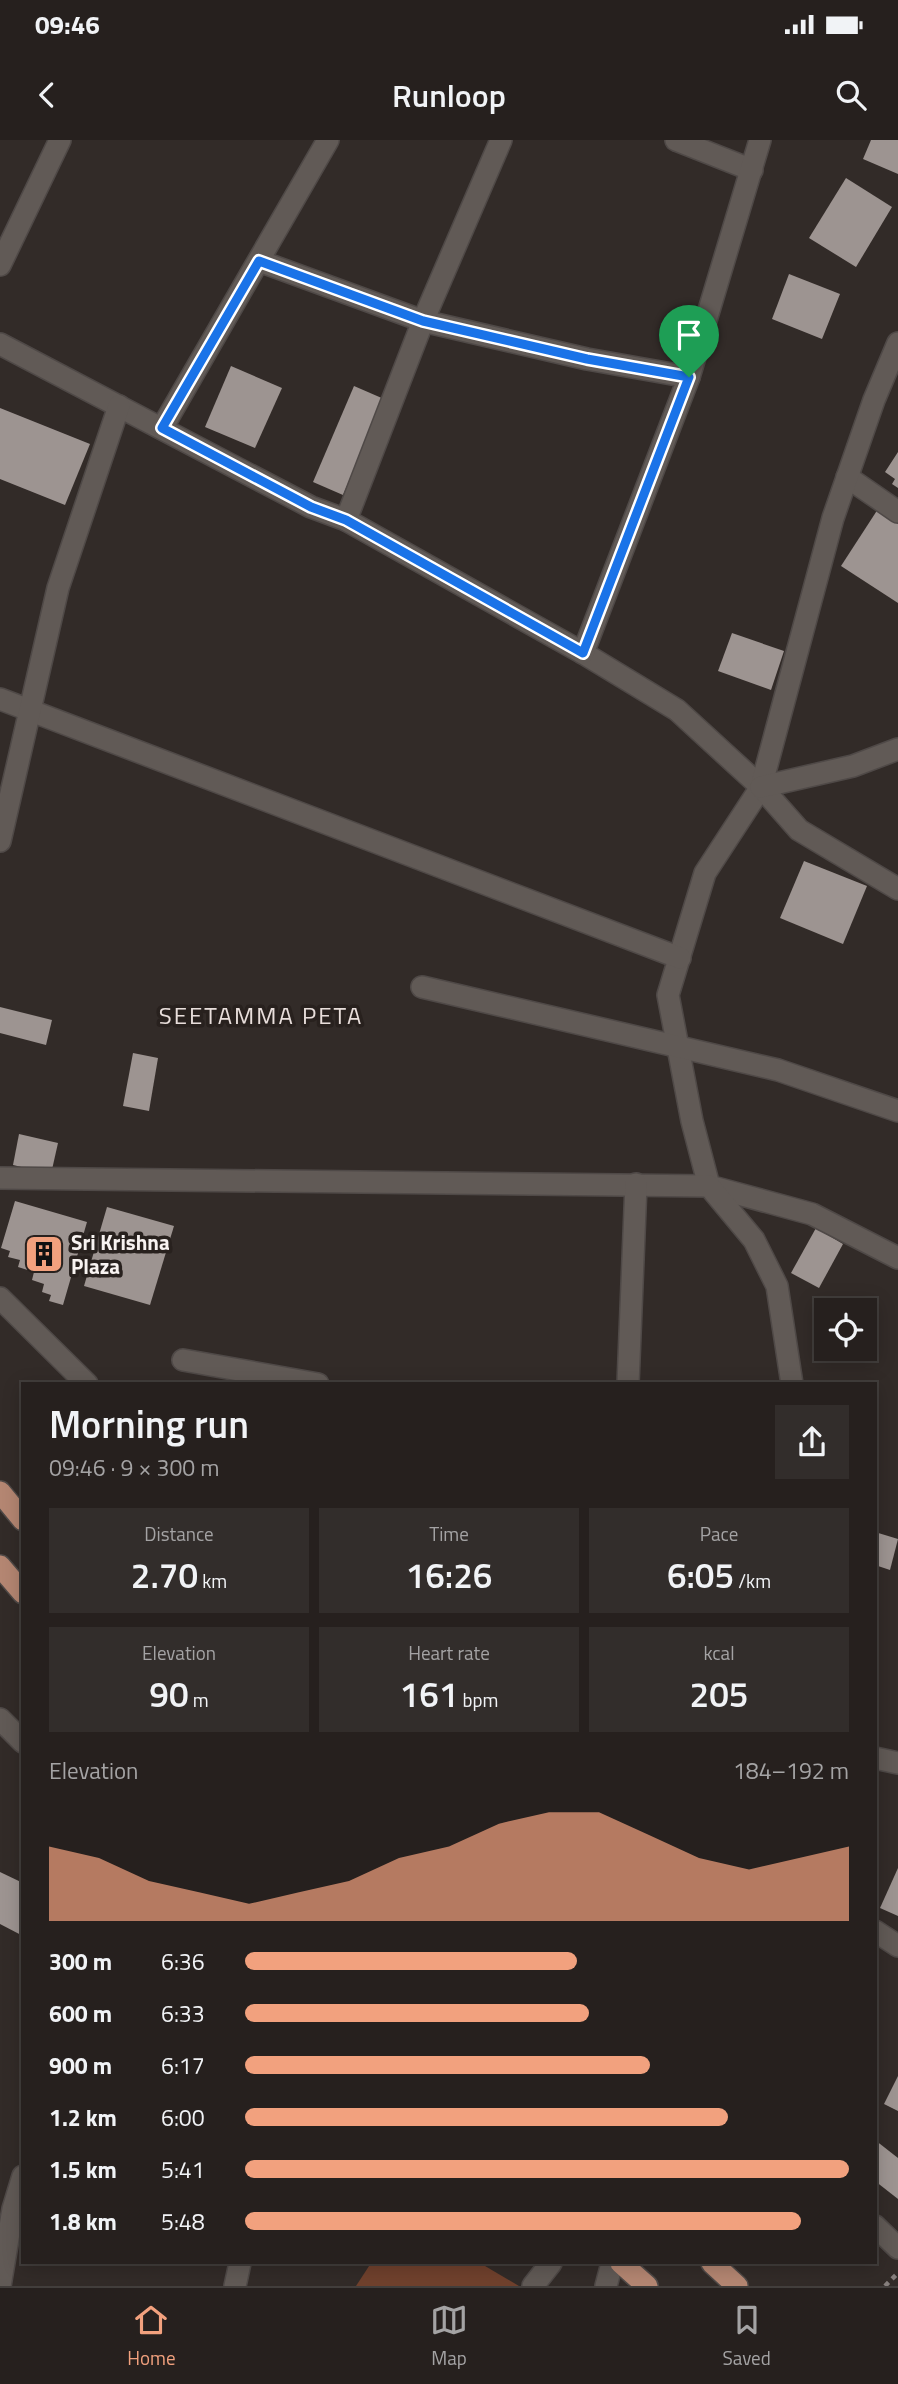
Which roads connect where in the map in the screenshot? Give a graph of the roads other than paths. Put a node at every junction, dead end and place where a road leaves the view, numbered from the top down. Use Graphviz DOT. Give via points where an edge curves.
graph roads {
  1 [pos="60,140"];
  2 [pos="328,140"];
  3 [pos="501,140"];
  4 [pos="676,140"];
  5 [pos="760,140"];
  6 [pos="752,170"];
  7 [pos="259,261"];
  8 [pos="0,265"];
  9 [pos="423,321"];
  10 [pos="0,344"];
  11 [pos="898,344"];
  12 [pos="689,377"];
  13 [pos="119,405"];
  14 [pos="162,428"];
  15 [pos="846,477"];
  16 [pos="898,512"];
  17 [pos="346,520"];
  18 [pos="583,653"];
  19 [pos="0,699"];
  20 [pos="31,710"];
  21 [pos="898,749"];
  22 [pos="761,787"];
  23 [pos="0,841"];
  24 [pos="898,889"];
  25 [pos="680,958"];
  26 [pos="422,987"];
  27 [pos="677,1047"];
  28 [pos="898,1111"];
  29 [pos="0,1178"];
  30 [pos="636,1184"];
  31 [pos="709,1186"];
  32 [pos="898,1258"];
  33 [pos="0,1298"];
  34 [pos="183,1360"];
  35 [pos="86,1382"];
  36 [pos="307,1382"];
  37 [pos="628,1382"];
  38 [pos="792,1382"];
  39 [pos="0,1493"];
  40 [pos="21,1518"];
  41 [pos="0,1566"];
  42 [pos="21,1591"];
  43 [pos="0,1719"];
  44 [pos="21,1740"];
  45 [pos="877,1758"];
  46 [pos="898,1762"];
  47 [pos="877,1932"];
  48 [pos="898,1946"];
  49 [pos="21,2183"];
  50 [pos="877,2228"];
  51 [pos="898,2248"];
  52 [pos="240,2264"];
  53 [pos="550,2264"];
  54 [pos="612,2264"];
  55 [pos="622,2264"];
  56 [pos="713,2264"];
  57 [pos="0,2286"];
  58 [pos="235,2286"];
  59 [pos="533,2286"];
  60 [pos="606,2286"];
  61 [pos="647,2286"];
  62 [pos="737,2286"];
  1 -- 8 [label="street"];
  2 -- 7 [label="street"];
  3 -- 9 [label="street"];
  4 -- 6 [label="street"];
  5 -- 6 [label="street"];
  6 -- 12 [label="street"];
  7 -- 9 [label="street"];
  7 -- 14 [label="street"];
  9 -- 12 [label="street"];
  9 -- 17 [label="street"];
  10 -- 13 [label="street"];
  11 -- 15 [label="street"];
  12 -- 18 [label="street"];
  13 -- 14 [label="street"];
  13 -- 20 [label="street" via="58,588"];
  14 -- 17 [label="street" via="311,507"];
  15 -- 16 [label="street"];
  15 -- 22 [label="street"];
  17 -- 18 [label="street"];
  18 -- 22 [label="street" via="677,710"];
  19 -- 20 [label="street"];
  20 -- 23 [label="street"];
  20 -- 25 [label="street"];
  21 -- 22 [label="street"];
  22 -- 24 [label="street" via="799,830"];
  22 -- 25 [label="street" via="705,873"];
  25 -- 27 [label="street" via="668,995"];
  26 -- 27 [label="street"];
  27 -- 28 [label="street" via="778,1070"];
  27 -- 31 [label="street"];
  29 -- 30 [label="street"];
  30 -- 31 [label="street"];
  30 -- 37 [label="street"];
  31 -- 32 [label="street" via="812,1214"];
  31 -- 38 [label="street" via="754,1240 778,1286"];
  33 -- 35 [label="street"];
  34 -- 36 [label="street"];
  39 -- 40 [label="main road"];
  41 -- 42 [label="main road"];
  43 -- 44 [label="street"];
  45 -- 46 [label="street"];
  47 -- 48 [label="street"];
  49 -- 57 [label="street"];
  50 -- 51 [label="street"];
  52 -- 58 [label="street"];
  53 -- 59 [label="street"];
  54 -- 60 [label="street"];
  55 -- 61 [label="main road"];
  56 -- 62 [label="main road"];
}
